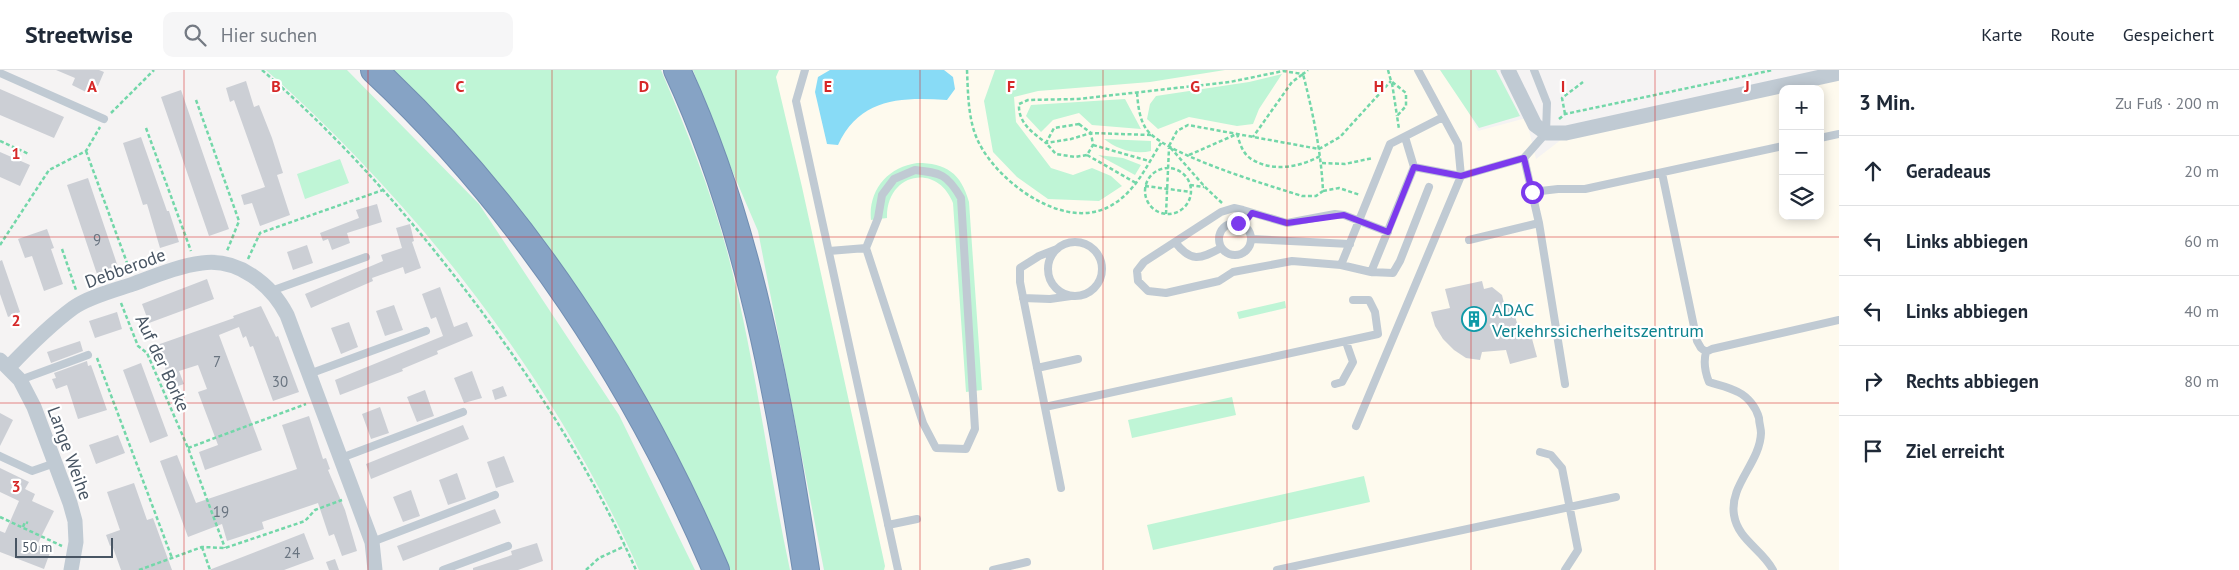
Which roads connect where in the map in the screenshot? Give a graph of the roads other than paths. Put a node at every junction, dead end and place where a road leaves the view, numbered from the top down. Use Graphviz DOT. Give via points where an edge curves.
graph roads {
  1 [pos="374,70"];
  2 [pos="677,70"];
  3 [pos="805,70"];
  4 [pos="1418,70"];
  5 [pos="1508,70"];
  6 [pos="1534,70"];
  7 [pos="0,73"];
  8 [pos="1839,73"];
  9 [pos="1443,117"];
  10 [pos="104,119"];
  11 [pos="1546,133"];
  12 [pos="1839,134"];
  13 [pos="1405,137"];
  14 [pos="1824,137"];
  15 [pos="1779,147"];
  16 [pos="1524,158"];
  17 [pos="1414,167"];
  18 [pos="1662,173"];
  19 [pos="1461,176"];
  20 [pos="1429,187"];
  21 [pos="1532,192"];
  22 [pos="1252,213"];
  23 [pos="1213,217"];
  24 [pos="1359,221"];
  25 [pos="1539,223"];
  26 [pos="1243,225"];
  27 [pos="1221,231"];
  28 [pos="1388,232"];
  29 [pos="1251,239"];
  30 [pos="1469,240"];
  31 [pos="1175,242"];
  32 [pos="1350,244"];
  33 [pos="866,248"];
  34 [pos="1221,248"];
  35 [pos="1057,249"];
  36 [pos="829,251"];
  37 [pos="1239,255"];
  38 [pos="366,257"];
  39 [pos="1341,265"];
  40 [pos="1245,270"];
  41 [pos="1371,272"];
  42 [pos="271,291"];
  43 [pos="1074,296"];
  44 [pos="1023,298"];
  45 [pos="1353,300"];
  46 [pos="1839,320"];
  47 [pos="426,331"];
  48 [pos="1395,332"];
  49 [pos="1378,334"];
  50 [pos="1346,342"];
  51 [pos="1706,352"];
  52 [pos="88,356"];
  53 [pos="1078,359"];
  54 [pos="5,363"];
  55 [pos="1037,368"];
  56 [pos="309,374"];
  57 [pos="20,380"];
  58 [pos="1335,384"];
  59 [pos="1565,384"];
  60 [pos="1045,407"];
  61 [pos="463,412"];
  62 [pos="1356,426"];
  63 [pos="1540,452"];
  64 [pos="0,456"];
  65 [pos="340,458"];
  66 [pos="55,463"];
  67 [pos="1061,488"];
  68 [pos="495,495"];
  69 [pos="1616,497"];
  70 [pos="1570,506"];
  71 [pos="917,519"];
  72 [pos="888,525"];
  73 [pos="372,542"];
  74 [pos="508,546"];
  75 [pos="1027,562"];
  76 [pos="806,566"];
  77 [pos="70,570"];
  78 [pos="375,570"];
  79 [pos="443,570"];
  80 [pos="716,570"];
  81 [pos="898,570"];
  82 [pos="993,570"];
  83 [pos="1277,570"];
  84 [pos="1565,570"];
  85 [pos="1773,570"];
  1 -- 80 [label="highway" via="447,146 502,210 591,333 662,452"];
  2 -- 76 [label="highway" via="706,138 744,255 775,392"];
  3 -- 36 [label="lane" via="796,101"];
  4 -- 9 [label="lane"];
  5 -- 11 [label="street" via="1535,125"];
  6 -- 11 [label="lane" via="1546,103"];
  7 -- 10 [label="lane"];
  8 -- 11 [label="street" via="1566,133"];
  9 -- 13 [label="lane"];
  9 -- 19 [label="lane" via="1458,144"];
  11 -- 16 [label="lane"];
  12 -- 14 [label="lane"];
  13 -- 17 [label="lane"];
  13 -- 24 [label="lane" via="1390,144"];
  15 -- 18 [label="lane"];
  16 -- 19 [label="lane"];
  16 -- 21 [label="lane"];
  17 -- 19 [label="lane"];
  17 -- 28 [label="lane"];
  18 -- 21 [label="lane" via="1585,190"];
  18 -- 51 [label="lane" via="1697,341"];
  19 -- 48 [label="lane"];
  20 -- 41 [label="lane" via="1393,273"];
  21 -- 25 [label="lane"];
  22 -- 23 [label="lane" via="1234,208"];
  22 -- 24 [label="lane" via="1287,223 1335,214"];
  22 -- 26 [label="lane"];
  23 -- 27 [label="lane"];
  23 -- 31 [label="lane"];
  24 -- 28 [label="lane"];
  24 -- 32 [label="lane"];
  25 -- 30 [label="lane"];
  25 -- 59 [label="lane"];
  26 -- 27 [label="lane" via="1233,223"];
  26 -- 29 [label="lane"];
  27 -- 34 [label="lane"];
  28 -- 41 [label="lane"];
  29 -- 32 [label="lane"];
  29 -- 37 [label="lane" via="1248,249"];
  31 -- 34 [label="lane" via="1184,254 1194,258"];
  31 -- 40 [label="lane" via="1144,262 1137,271 1138,281 1148,291 1166,293 1219,281 1233,272"];
  32 -- 39 [label="lane"];
  33 -- 33 [label="lane" via="878,218 882,195 894,179 914,170 938,173 951,181 961,198 974,392 976,429 966,449 936,448 923,423"];
  33 -- 36 [label="lane"];
  34 -- 37 [label="lane" via="1229,254"];
  35 -- 43 [label="lane" via="1051,256 1048,274 1057,289"];
  35 -- 43 [label="lane" via="1082,242 1097,252 1101,259 1102,277 1098,285 1083,295"];
  35 -- 44 [label="lane" via="1020,268"];
  36 -- 72 [label="lane"];
  37 -- 40 [label="lane"];
  38 -- 42 [label="lane"];
  39 -- 40 [label="lane" via="1292,261"];
  39 -- 41 [label="lane"];
  42 -- 54 [label="street, Debberode" via="243,270 222,264 178,268 74,307"];
  42 -- 56 [label="street, Debberode" via="287,315"];
  43 -- 44 [label="lane"];
  44 -- 55 [label="lane"];
  45 -- 49 [label="lane" via="1369,300 1376,312"];
  46 -- 51 [label="lane"];
  47 -- 56 [label="lane"];
  48 -- 49 [label="lane"];
  48 -- 62 [label="lane"];
  49 -- 50 [label="lane"];
  50 -- 58 [label="lane" via="1352,362 1342,382"];
  50 -- 60 [label="lane"];
  51 -- 85 [label="lane" via="1704,366 1709,382 1738,392 1750,400 1757,412 1761,432 1758,447 1734,498 1733,513 1743,537"];
  52 -- 57 [label="lane"];
  53 -- 55 [label="lane"];
  54 -- 57 [label="street, Lange Weihe"];
  55 -- 60 [label="lane"];
  56 -- 65 [label="street, Debberode"];
  57 -- 66 [label="street, Lange Weihe" via="34,406"];
  60 -- 67 [label="lane"];
  61 -- 65 [label="lane"];
  63 -- 70 [label="lane" via="1551,456 1562,468"];
  64 -- 66 [label="lane" via="32,471"];
  65 -- 73 [label="street, Debberode"];
  66 -- 77 [label="street, Lange Weihe" via="74,521 76,542"];
  68 -- 73 [label="lane"];
  69 -- 70 [label="lane"];
  70 -- 83 [label="lane"];
  70 -- 84 [label="lane" via="1578,550"];
  71 -- 72 [label="lane"];
  72 -- 81 [label="lane"];
  73 -- 78 [label="street, Debberode"];
  74 -- 79 [label="lane"];
  75 -- 82 [label="lane"];
}
